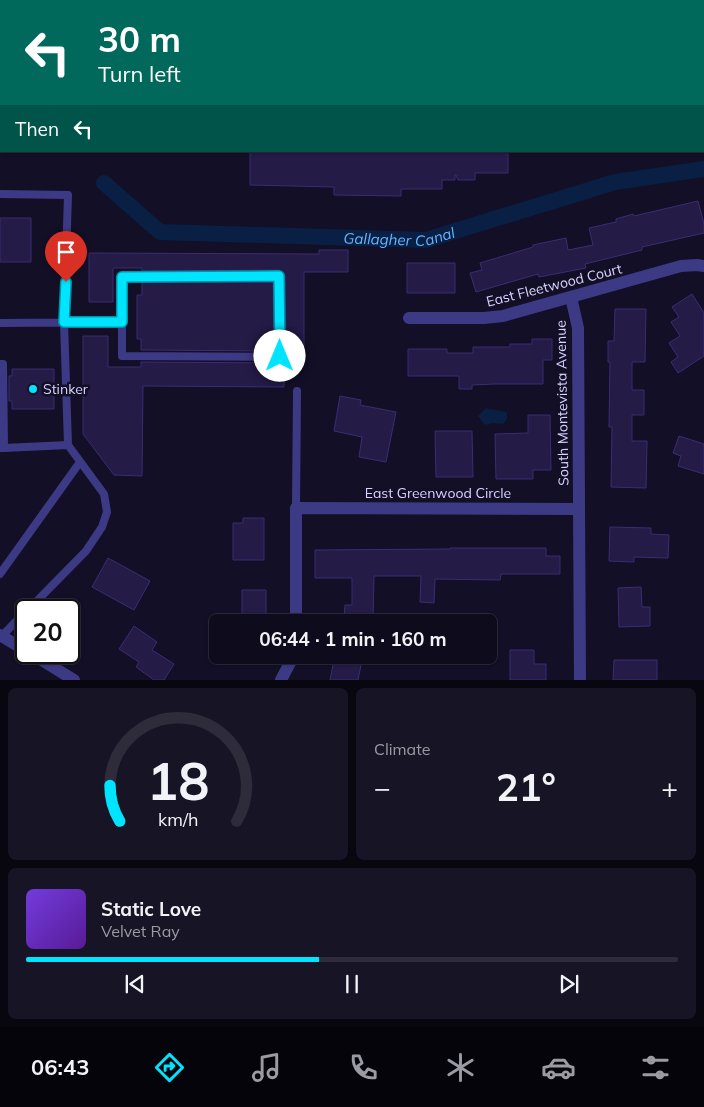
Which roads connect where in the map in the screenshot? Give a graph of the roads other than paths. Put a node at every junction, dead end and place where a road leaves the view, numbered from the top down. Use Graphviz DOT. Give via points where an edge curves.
graph roads {
  1 [pos="0,194"];
  2 [pos="704,266"];
  3 [pos="571,297"];
  4 [pos="409,318"];
  5 [pos="0,322"];
  6 [pos="64,322"];
  7 [pos="122,322"];
  8 [pos="0,364"];
  9 [pos="296,391"];
  10 [pos="68,445"];
  11 [pos="2,448"];
  12 [pos="80,462"];
  13 [pos="296,508"];
  14 [pos="579,509"];
  15 [pos="2,571"];
  16 [pos="39,599"];
  17 [pos="296,614"];
  18 [pos="15,622"];
  19 [pos="1,635"];
  20 [pos="15,644"];
  21 [pos="48,664"];
  22 [pos="289,664"];
  23 [pos="74,680"];
  24 [pos="281,680"];
  25 [pos="580,680"];
  1 -- 6 [label="lane" via="68,195"];
  2 -- 3 [label="street, East Fleetwood Court" via="681,266"];
  3 -- 4 [label="street, East Fleetwood Court" via="503,316"];
  3 -- 14 [label="street, South Montevista Avenue" via="578,328"];
  5 -- 6 [label="lane"];
  6 -- 7 [label="lane"];
  6 -- 10 [label="lane"];
  7 -- 7 [label="lane" via="122,356 280,356 279,276 122,277"];
  8 -- 11 [label="lane" via="3,364"];
  9 -- 13 [label="lane"];
  10 -- 11 [label="lane"];
  10 -- 12 [label="lane"];
  12 -- 15 [label="lane"];
  12 -- 16 [label="lane" via="104,494 107,512 102,527 86,551"];
  13 -- 14 [label="street, East Greenwood Circle"];
  13 -- 17 [label="street"];
  14 -- 25 [label="street, South Montevista Avenue"];
  18 -- 19 [label="lane"];
  19 -- 20 [label="street"];
  21 -- 23 [label="street"];
  22 -- 24 [label="street"];
}
